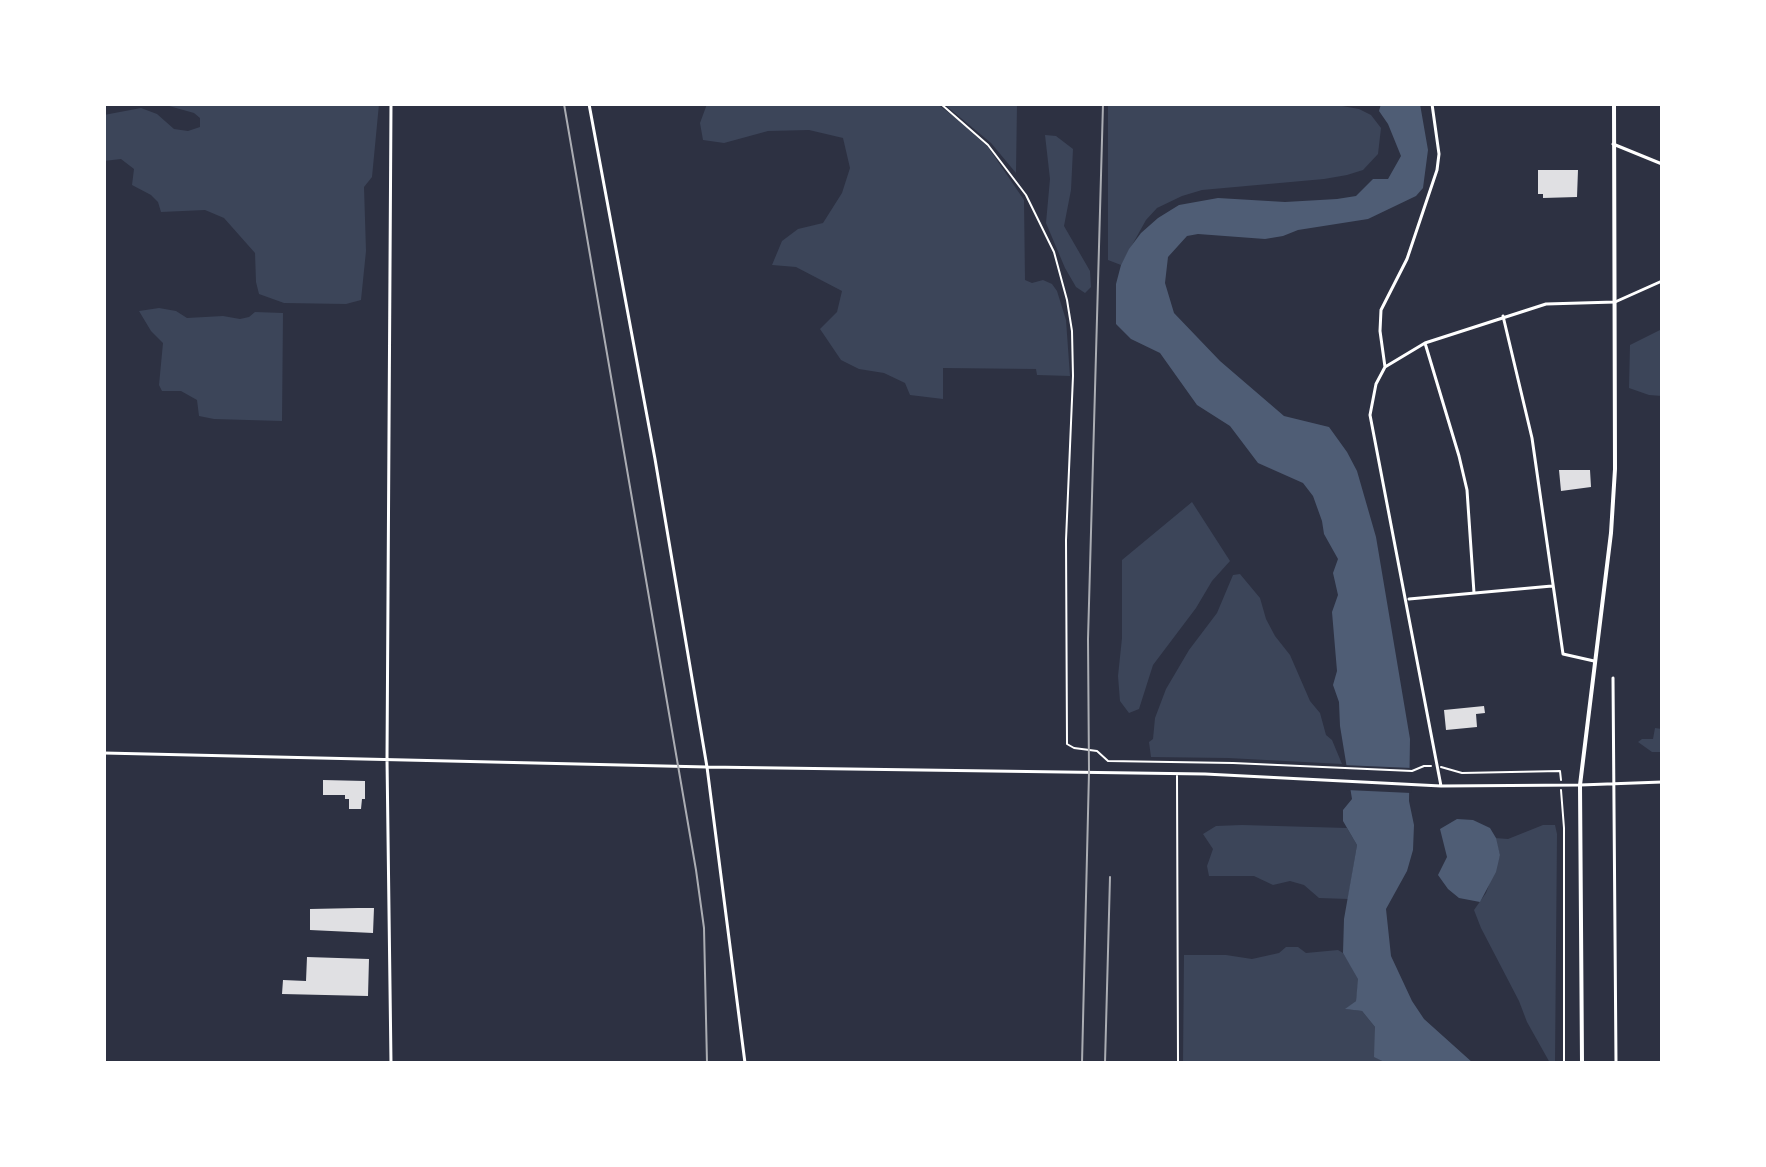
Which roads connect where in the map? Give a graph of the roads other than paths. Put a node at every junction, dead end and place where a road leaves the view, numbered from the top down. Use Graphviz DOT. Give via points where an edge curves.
graph roads {
  1 [pos="391,104"];
  2 [pos="589,104"];
  3 [pos="1432,104"];
  4 [pos="1614,104"];
  5 [pos="1613,144"];
  6 [pos="1662,164"];
  7 [pos="1662,281"];
  8 [pos="1615,302"];
  9 [pos="1503,316"];
  10 [pos="1425,343"];
  11 [pos="1385,367"];
  12 [pos="1552,586"];
  13 [pos="1474,593"];
  14 [pos="1407,599"];
  15 [pos="1594,661"];
  16 [pos="1613,678"];
  17 [pos="104,753"];
  18 [pos="387,759"];
  19 [pos="707,767"];
  20 [pos="1177,773"];
  21 [pos="1613,782"];
  22 [pos="1662,782"];
  23 [pos="1580,785"];
  24 [pos="1441,786"];
  25 [pos="391,1063"];
  26 [pos="745,1063"];
  27 [pos="1178,1063"];
  28 [pos="1582,1063"];
  29 [pos="1616,1063"];
  1 -- 18 [label="street"];
  2 -- 19 [label="street"];
  3 -- 11 [label="street" via="1437,170 1407,259 1381,310"];
  4 -- 5 [label="street"];
  5 -- 6 [label="street"];
  5 -- 8 [label="street"];
  7 -- 8 [label="street"];
  8 -- 9 [label="street" via="1556,303"];
  8 -- 15 [label="street" via="1614,485"];
  9 -- 10 [label="street"];
  9 -- 12 [label="street" via="1532,438"];
  10 -- 11 [label="street"];
  10 -- 13 [label="street" via="1467,490"];
  11 -- 14 [label="street" via="1370,415"];
  12 -- 13 [label="street"];
  12 -- 15 [label="street" via="1563,654"];
  13 -- 14 [label="street"];
  14 -- 24 [label="street"];
  15 -- 23 [label="street"];
  16 -- 21 [label="street"];
  17 -- 18 [label="street"];
  18 -- 19 [label="street"];
  18 -- 25 [label="street"];
  19 -- 20 [label="street"];
  19 -- 26 [label="street"];
  20 -- 24 [label="street"];
  20 -- 27 [label="lane"];
  21 -- 22 [label="street"];
  21 -- 23 [label="street"];
  21 -- 29 [label="street"];
  23 -- 24 [label="street"];
  23 -- 28 [label="street"];
}
